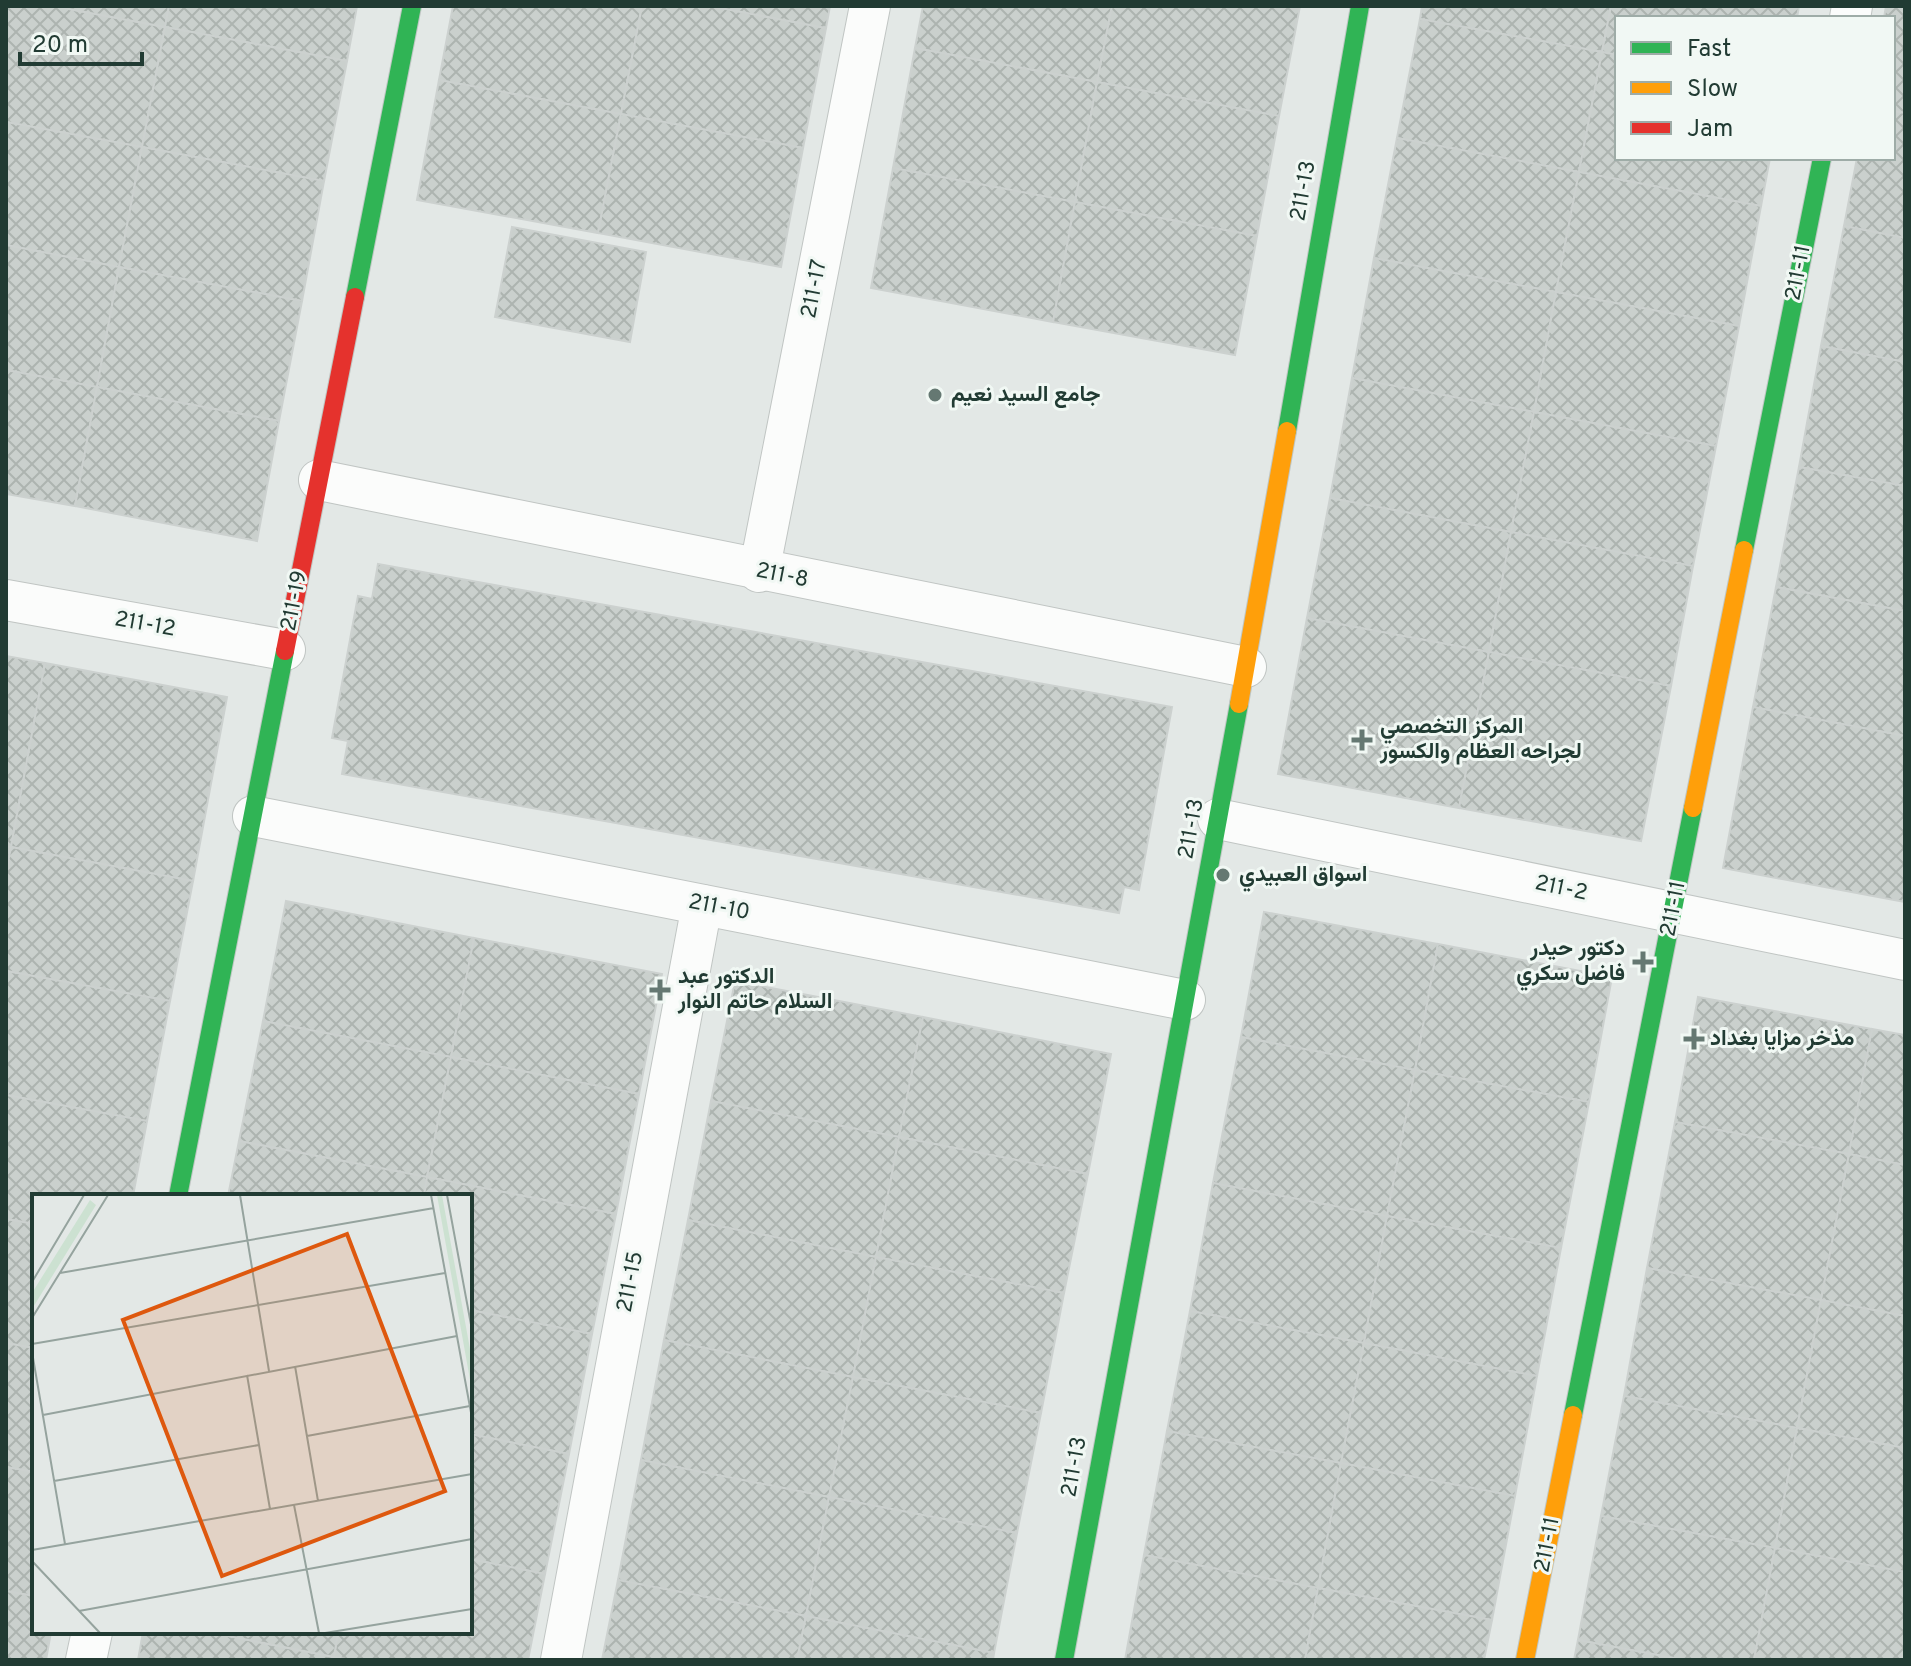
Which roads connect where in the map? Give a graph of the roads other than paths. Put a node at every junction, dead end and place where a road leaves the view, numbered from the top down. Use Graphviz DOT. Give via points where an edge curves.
graph roads {
  1 [pos="412,6"];
  2 [pos="870,6"];
  3 [pos="1360,6"];
  4 [pos="1822,160"];
  5 [pos="319,480"];
  6 [pos="759,572"];
  7 [pos="6,600"];
  8 [pos="285,650"];
  9 [pos="1246,667"];
  10 [pos="253,816"];
  11 [pos="1218,819"];
  12 [pos="702,905"];
  13 [pos="1673,912"];
  14 [pos="1905,960"];
  15 [pos="1185,1000"];
  16 [pos="178,1194"];
  17 [pos="92,1634"];
  18 [pos="86,1660"];
  19 [pos="561,1660"];
  20 [pos="1064,1660"];
  21 [pos="1525,1660"];
  1 -- 5 [label="street, 211-19"];
  2 -- 6 [label="street, 211-17"];
  3 -- 9 [label="street, 211-13"];
  4 -- 13 [label="street, 211-11"];
  5 -- 6 [label="street, 211-8"];
  5 -- 8 [label="street, 211-19"];
  6 -- 9 [label="street, 211-8"];
  7 -- 8 [label="street, 211-12"];
  8 -- 10 [label="street, 211-19"];
  9 -- 11 [label="street, 211-13"];
  10 -- 12 [label="street, 211-10"];
  10 -- 16 [label="street, 211-19"];
  11 -- 13 [label="street, 211-2"];
  11 -- 15 [label="street, 211-13"];
  12 -- 15 [label="street, 211-10"];
  12 -- 19 [label="street, 211-15"];
  13 -- 14 [label="street, 211-2"];
  13 -- 21 [label="street, 211-11"];
  15 -- 20 [label="street, 211-13"];
  17 -- 18 [label="street"];
}
